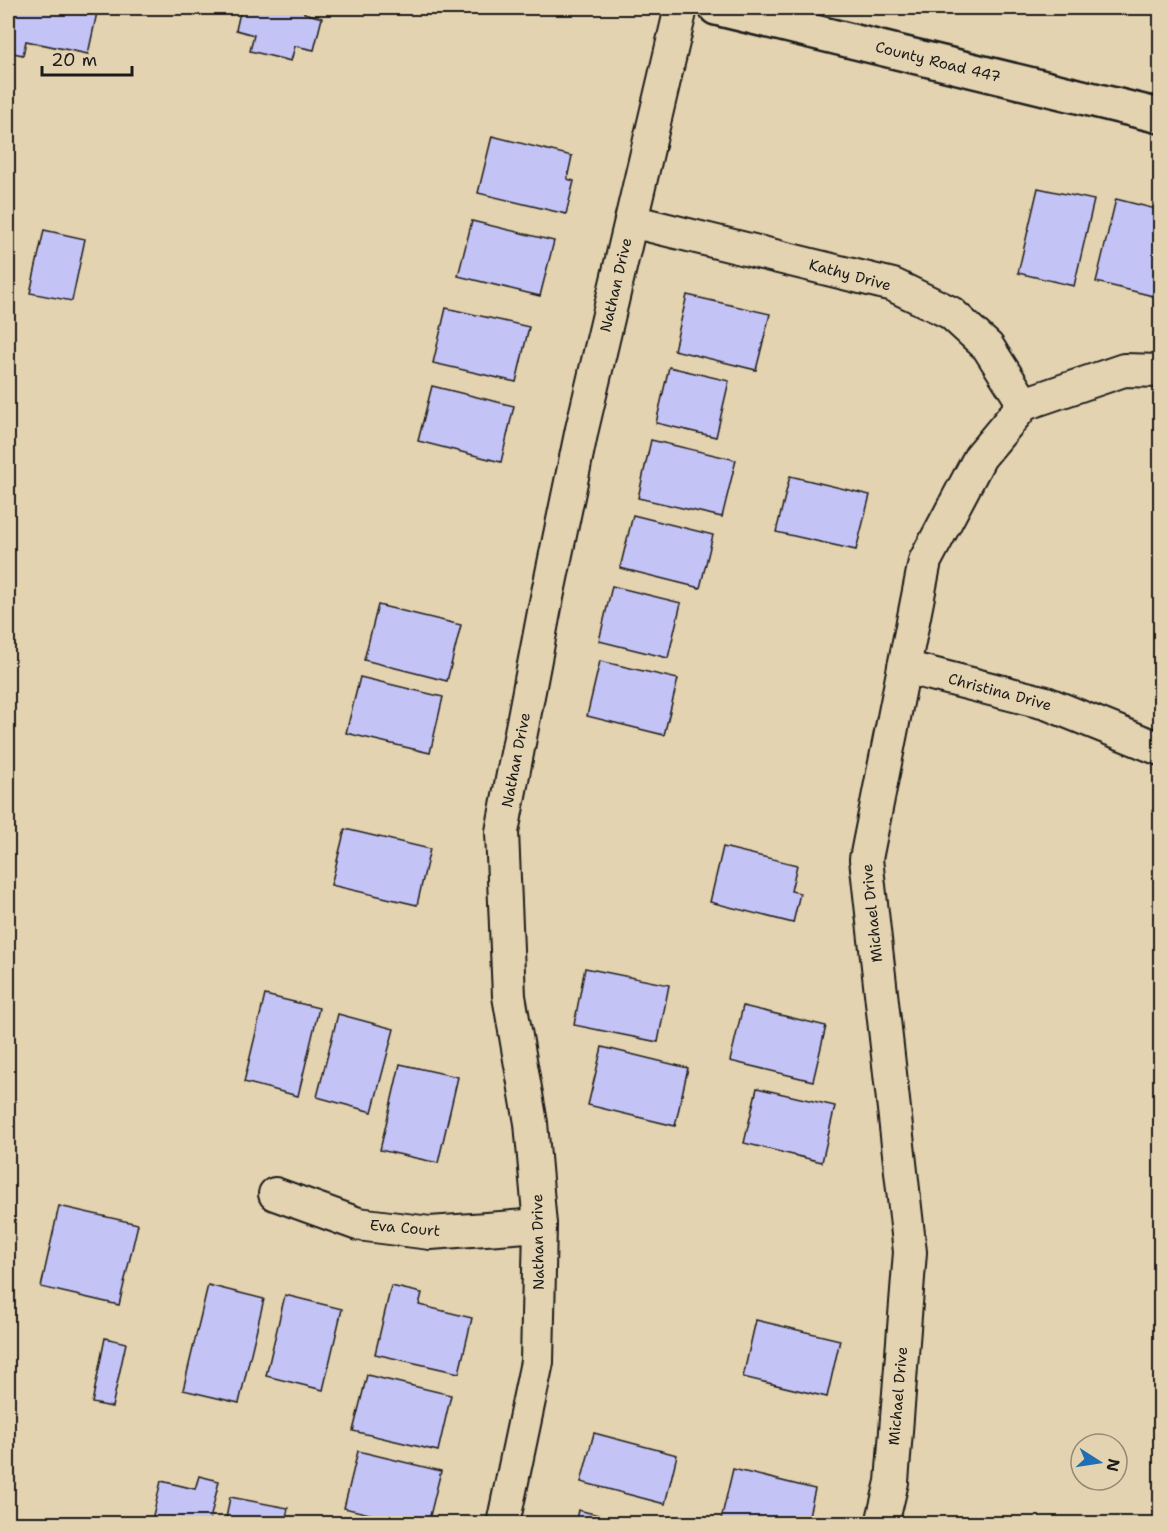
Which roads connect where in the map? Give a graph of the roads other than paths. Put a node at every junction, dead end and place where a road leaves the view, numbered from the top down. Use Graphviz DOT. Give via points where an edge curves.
graph roads {
  1 [pos="681,8"];
  2 [pos="716,8"];
  3 [pos="1161,116"];
  4 [pos="631,220"];
  5 [pos="1161,371"];
  6 [pos="1024,404"];
  7 [pos="904,667"];
  8 [pos="1161,749"];
  9 [pos="275,1194"];
  10 [pos="540,1225"];
  11 [pos="503,1524"];
  12 [pos="882,1524"];
  1 -- 4 [label="street, Nathan Drive"];
  2 -- 3 [label="street, County Road 447"];
  4 -- 6 [label="street, Kathy Drive" via="893,285 951,313 988,347"];
  4 -- 10 [label="street, Nathan Drive" via="582,429 502,832 509,996 531,1123"];
  5 -- 6 [label="street" via="1124,370"];
  6 -- 7 [label="street, Michael Drive" via="980,457 925,561"];
  7 -- 8 [label="street, Christina Drive" via="1046,703"];
  7 -- 12 [label="street, Michael Drive" via="866,859 910,1252 891,1482"];
  9 -- 10 [label="street, Eva Court" via="358,1224 430,1233"];
  10 -- 11 [label="street, Nathan Drive" via="537,1362"];
}
